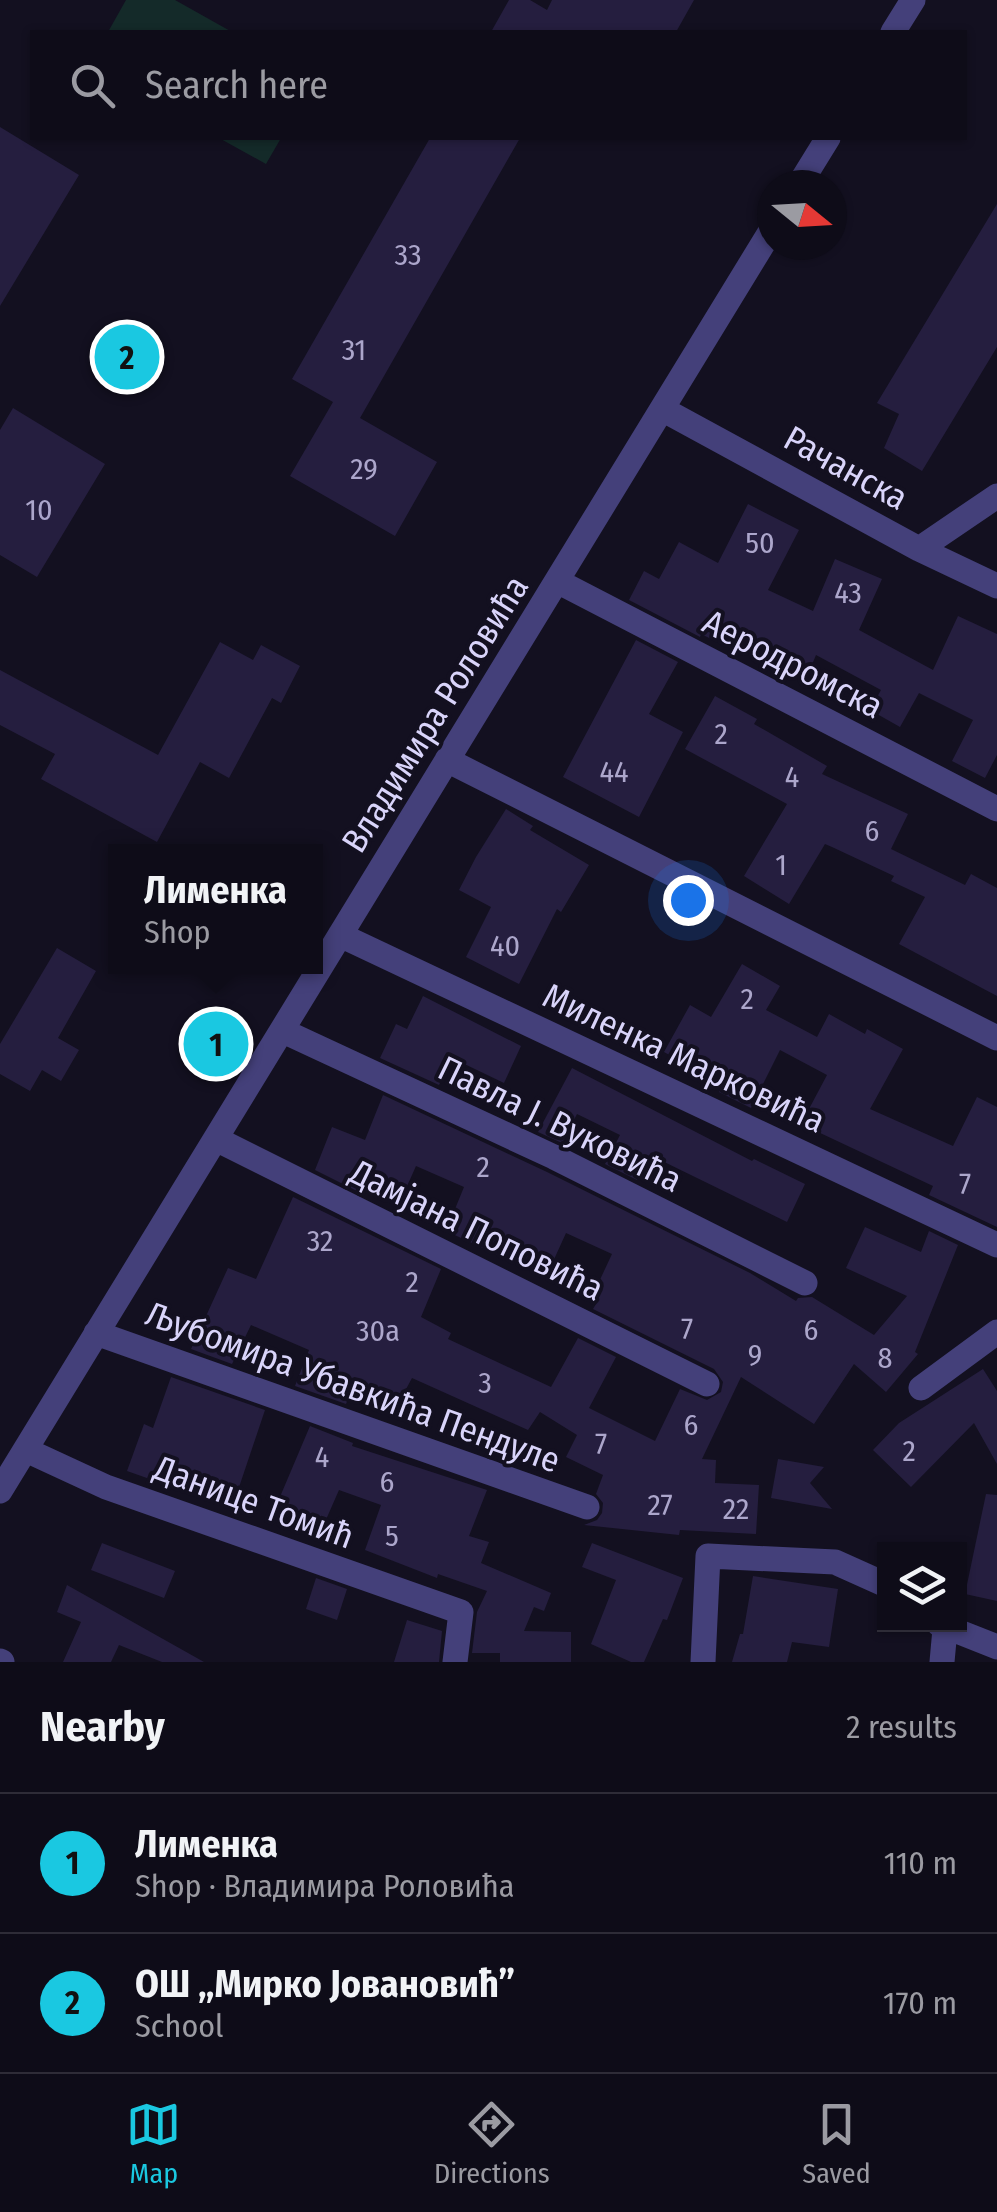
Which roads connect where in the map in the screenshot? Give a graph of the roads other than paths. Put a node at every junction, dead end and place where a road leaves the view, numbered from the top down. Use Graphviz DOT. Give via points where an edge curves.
graph roads {
  1 [pos="913,0"];
  2 [pos="894,30"];
  3 [pos="827,140"];
  4 [pos="808,170"];
  5 [pos="757,254"];
  6 [pos="662,409"];
  7 [pos="997,496"];
  8 [pos="920,549"];
  9 [pos="558,582"];
  10 [pos="997,586"];
  11 [pos="448,760"];
  12 [pos="997,810"];
  13 [pos="340,935"];
  14 [pos="323,963"];
  15 [pos="316,974"];
  16 [pos="282,1031"];
  17 [pos="997,1038"];
  18 [pos="216,1139"];
  19 [pos="997,1245"];
  20 [pos="805,1283"];
  21 [pos="997,1332"];
  22 [pos="96,1333"];
  23 [pos="708,1384"];
  24 [pos="922,1388"];
  25 [pos="26,1450"];
  26 [pos="0,1491"];
  27 [pos="587,1507"];
  28 [pos="877,1581"];
  29 [pos="942,1632"];
  30 [pos="957,1632"];
  31 [pos="997,1648"];
  32 [pos="456,1662"];
  33 [pos="703,1662"];
  34 [pos="942,1662"];
  1 -- 2 [label="street"];
  3 -- 4 [label="street"];
  5 -- 6 [label="street, Владимира Роловића"];
  6 -- 8 [label="street, Рачанска"];
  6 -- 9 [label="street, Владимира Роловића"];
  7 -- 8 [label="street"];
  8 -- 10 [label="street, Рачанска"];
  9 -- 11 [label="street, Владимира Роловића"];
  9 -- 12 [label="street, Аеродромска"];
  11 -- 13 [label="street, Владимира Роловића"];
  11 -- 17 [label="street"];
  13 -- 14 [label="street, Владимира Роловића"];
  13 -- 19 [label="street, Миленка Марковића"];
  15 -- 16 [label="street, Владимира Роловића"];
  16 -- 18 [label="street, Владимира Роловића"];
  16 -- 20 [label="street, Павла Ј. Вуковића" via="554,1156"];
  18 -- 22 [label="street, Владимира Роловића"];
  18 -- 23 [label="street, Дамјана Поповића"];
  21 -- 24 [label="street"];
  22 -- 25 [label="street, Владимира Роловића"];
  22 -- 27 [label="street, Љубомира Убавкића Пендуле"];
  25 -- 26 [label="street, Владимира Роловића"];
  25 -- 32 [label="street, Данице Томић" via="106,1486 461,1612"];
  28 -- 33 [label="street" via="835,1562 708,1556"];
  29 -- 34 [label="street"];
  30 -- 31 [label="street"];
}
